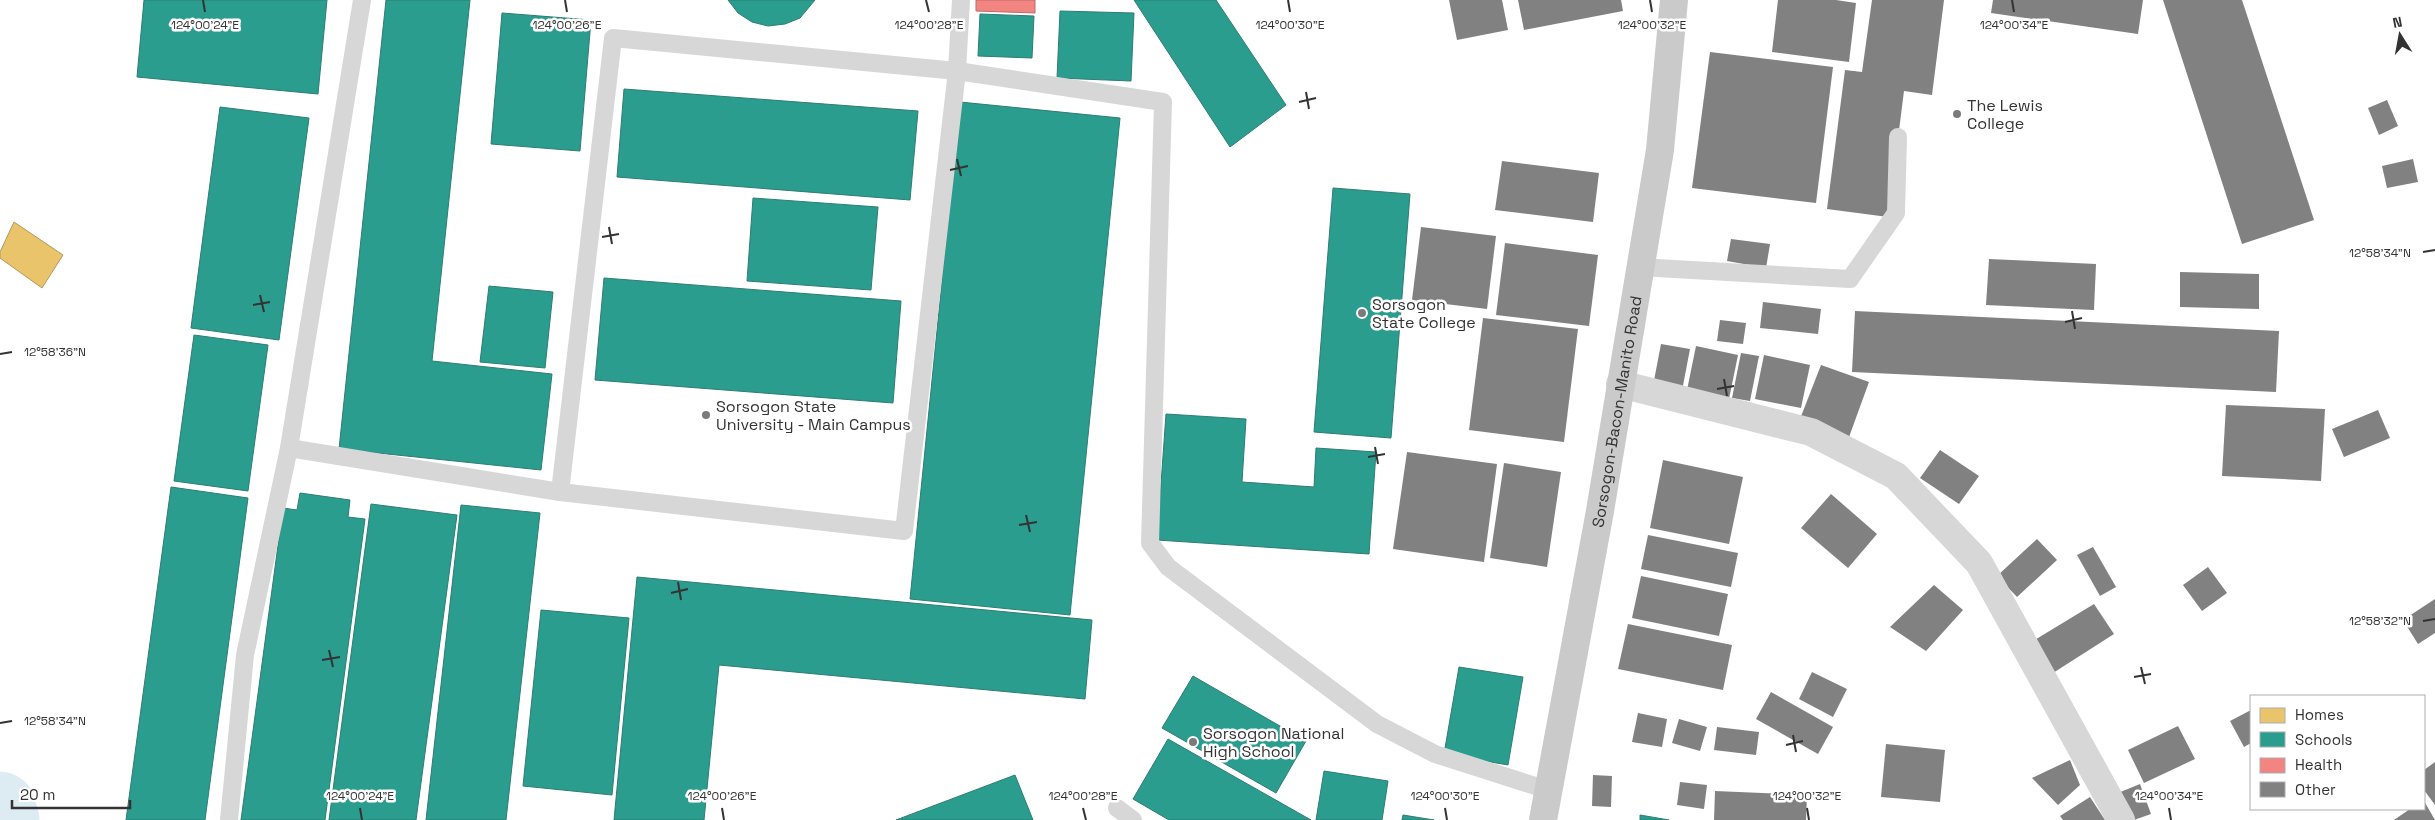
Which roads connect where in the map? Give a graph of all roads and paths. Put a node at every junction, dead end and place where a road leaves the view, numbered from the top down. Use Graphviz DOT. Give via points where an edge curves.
graph roads {
  1 [pos="362,0"];
  2 [pos="961,0"];
  3 [pos="1674,0"];
  4 [pos="956,70"];
  5 [pos="1898,137"];
  6 [pos="1639,267"];
  7 [pos="1620,384"];
  8 [pos="289,448"];
  9 [pos="560,492"];
  10 [pos="1548,790"];
  11 [pos="1118,808"];
  12 [pos="229,820"];
  13 [pos="1133,820"];
  14 [pos="1543,820"];
  15 [pos="2121,820"];
  1 -- 8 [label="lane"];
  2 -- 4 [label="lane"];
  3 -- 6 [label="main road, Sorsogon-Bacon-Manito Road" via="1660,150"];
  4 -- 9 [label="lane" via="614,38"];
  4 -- 9 [label="lane" via="904,532"];
  4 -- 10 [label="lane" via="1162,102 1150,543 1168,567 1377,724 1435,754"];
  5 -- 6 [label="lane" via="1896,213 1850,279"];
  6 -- 7 [label="main road, Sorsogon-Bacon-Manito Road"];
  7 -- 10 [label="main road, Sorsogon-Bacon-Manito Road"];
  7 -- 15 [label="street" via="1811,432 1896,476 1980,564"];
  8 -- 9 [label="lane"];
  8 -- 12 [label="lane" via="245,655"];
  10 -- 14 [label="main road, Sorsogon-Bacon-Manito Road"];
  11 -- 13 [label="lane"];
}
